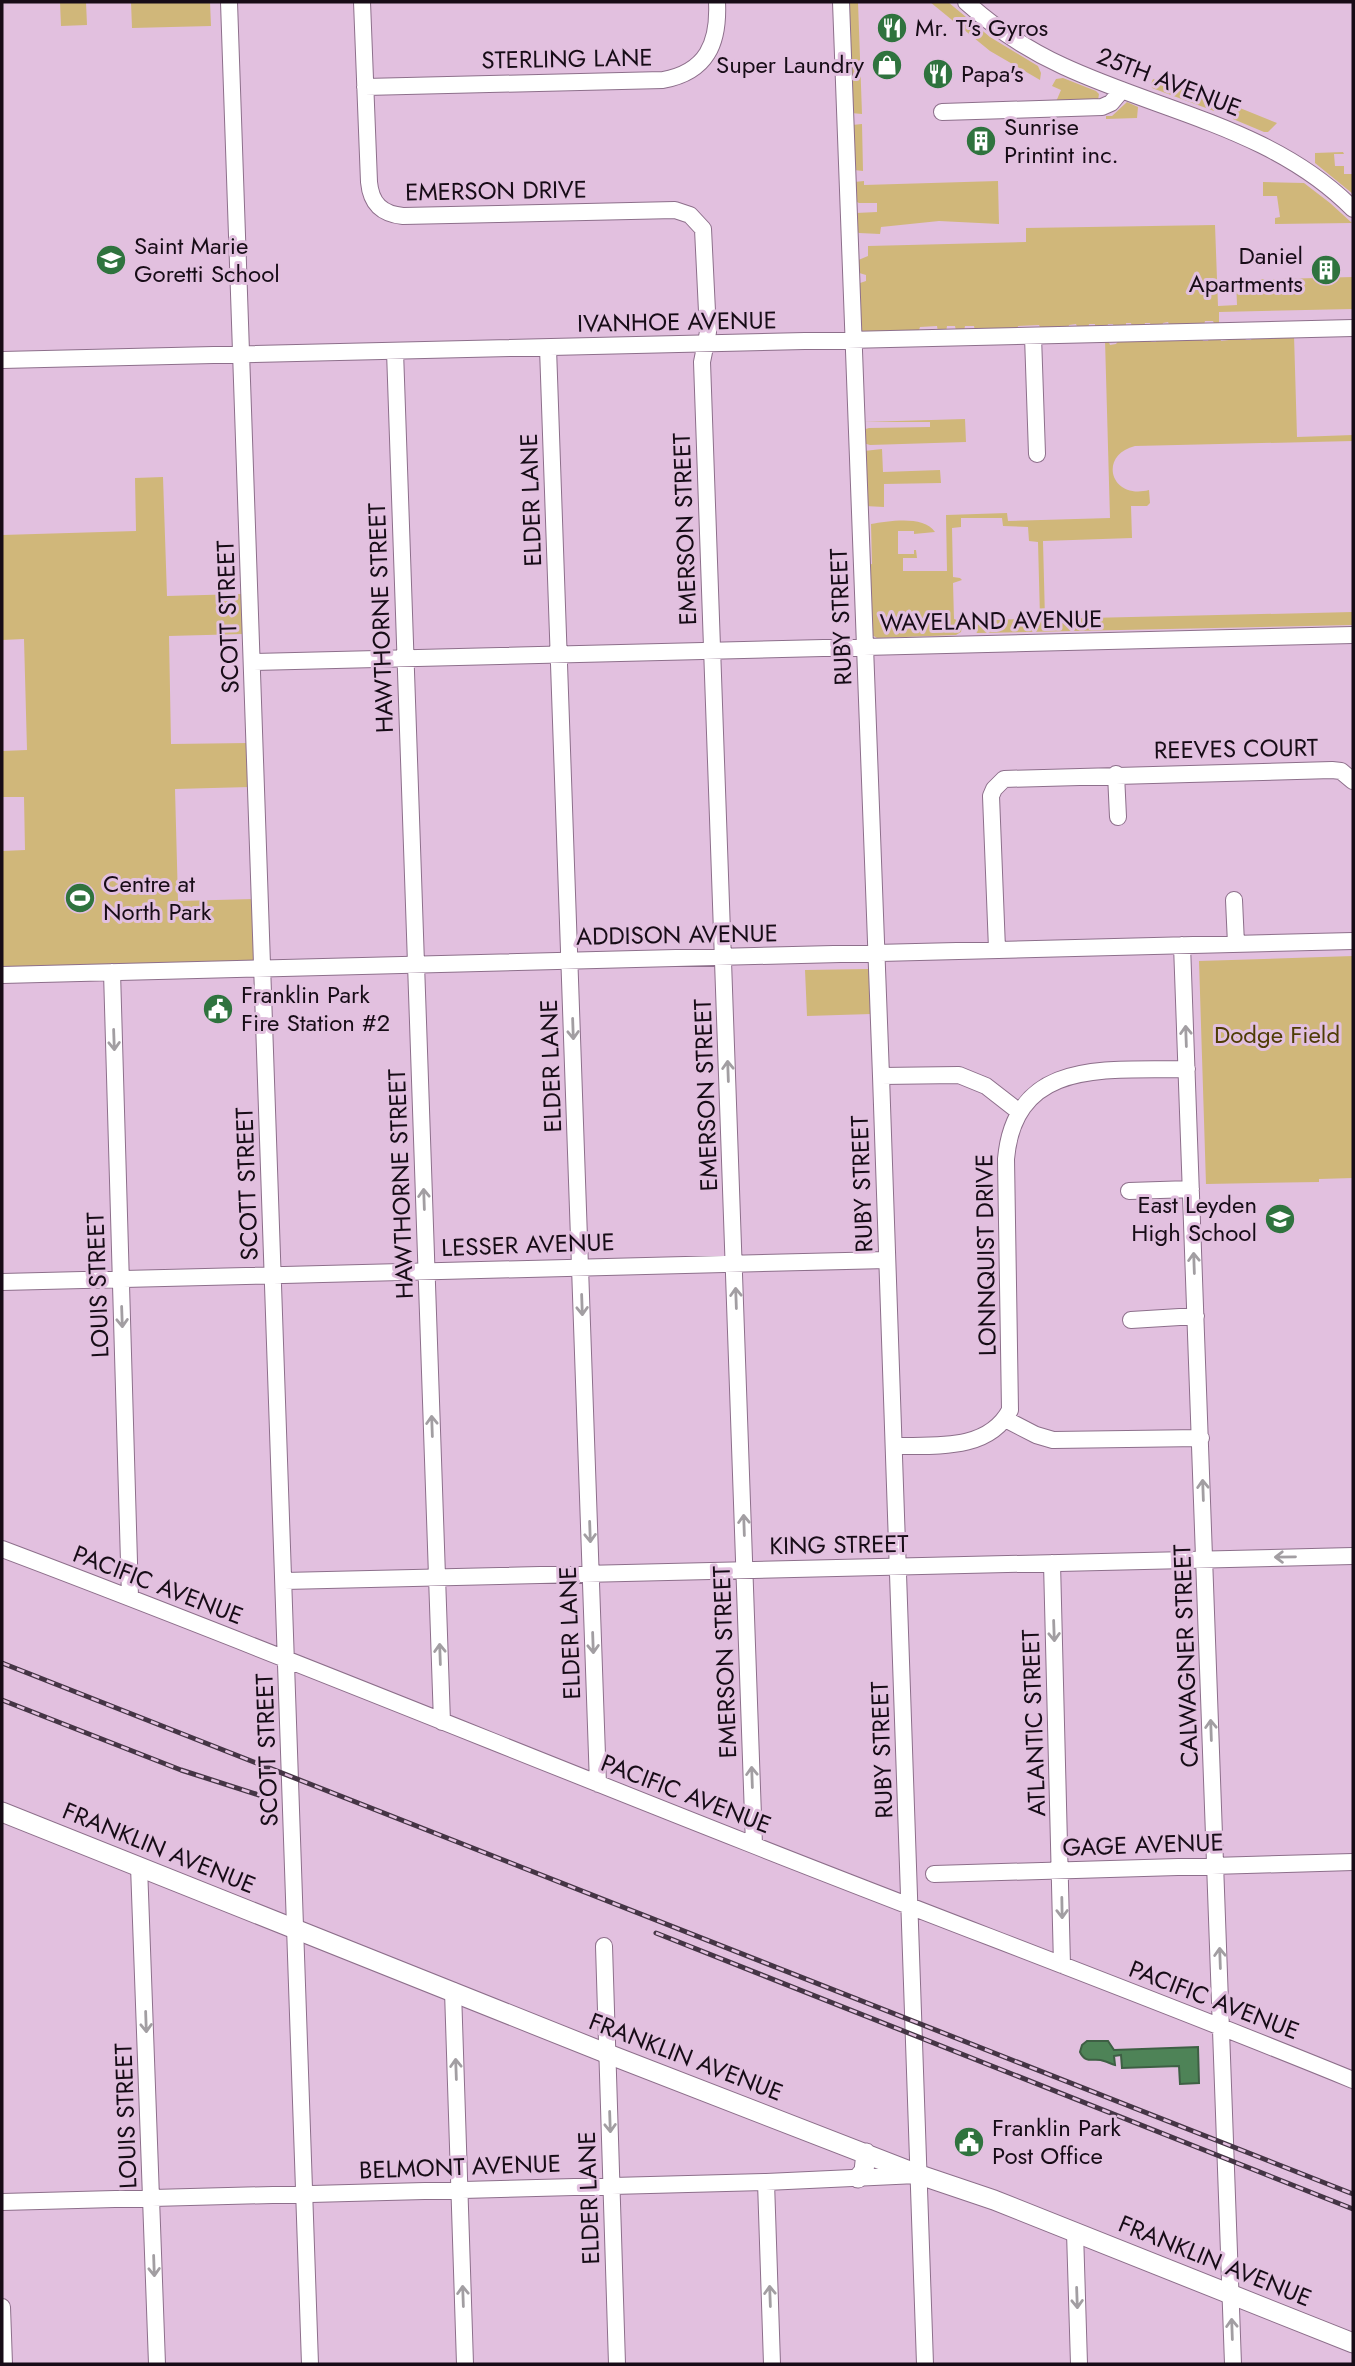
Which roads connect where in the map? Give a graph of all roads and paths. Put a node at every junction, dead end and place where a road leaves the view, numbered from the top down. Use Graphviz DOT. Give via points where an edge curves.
graph roads {
  1 [pos="229,2"];
  2 [pos="362,2"];
  3 [pos="717,2"];
  4 [pos="841,2"];
  5 [pos="965,2"];
  6 [pos="365,87"];
  7 [pos="1122,90"];
  8 [pos="942,113"];
  9 [pos="1353,209"];
  10 [pos="1353,328"];
  11 [pos="1033,336"];
  12 [pos="853,340"];
  13 [pos="705,344"];
  14 [pos="548,348"];
  15 [pos="395,351"];
  16 [pos="241,355"];
  17 [pos="2,360"];
  18 [pos="1037,454"];
  19 [pos="1353,635"];
  20 [pos="865,646"];
  21 [pos="712,650"];
  22 [pos="559,654"];
  23 [pos="405,658"];
  24 [pos="252,662"];
  25 [pos="1116,774"];
  26 [pos="1353,781"];
  27 [pos="1118,817"];
  28 [pos="1234,901"];
  29 [pos="1353,941"];
  30 [pos="1236,944"];
  31 [pos="1182,945"];
  32 [pos="997,949"];
  33 [pos="877,953"];
  34 [pos="725,957"];
  35 [pos="570,960"];
  36 [pos="417,964"];
  37 [pos="263,968"];
  38 [pos="112,972"];
  39 [pos="2,975"];
  40 [pos="1187,1069"];
  41 [pos="881,1076"];
  42 [pos="1018,1111"];
  43 [pos="1191,1189"];
  44 [pos="1129,1191"];
  45 [pos="887,1260"];
  46 [pos="735,1263"];
  47 [pos="581,1266"];
  48 [pos="426,1271"];
  49 [pos="273,1275"];
  50 [pos="121,1280"];
  51 [pos="2,1282"];
  52 [pos="1196,1316"];
  53 [pos="1131,1320"];
  54 [pos="1005,1419"];
  55 [pos="1202,1438"];
  56 [pos="894,1446"];
  57 [pos="2,1549"];
  58 [pos="1353,1556"];
  59 [pos="1205,1558"];
  60 [pos="1052,1563"];
  61 [pos="897,1566"];
  62 [pos="745,1570"];
  63 [pos="591,1574"];
  64 [pos="437,1577"];
  65 [pos="284,1581"];
  66 [pos="130,1597"];
  67 [pos="286,1660"];
  68 [pos="442,1722"];
  69 [pos="598,1784"];
  70 [pos="2,1812"];
  71 [pos="754,1845"];
  72 [pos="1353,1862"];
  73 [pos="139,1866"];
  74 [pos="1216,1866"];
  75 [pos="1061,1870"];
  76 [pos="934,1874"];
  77 [pos="910,1905"];
  78 [pos="296,1930"];
  79 [pos="604,1946"];
  80 [pos="1062,1965"];
  81 [pos="453,1991"];
  82 [pos="1222,2026"];
  83 [pos="608,2053"];
  84 [pos="1353,2080"];
  85 [pos="866,2153"];
  86 [pos="920,2175"];
  87 [pos="858,2178"];
  88 [pos="766,2182"];
  89 [pos="612,2185"];
  90 [pos="460,2189"];
  91 [pos="304,2194"];
  92 [pos="151,2198"];
  93 [pos="2,2202"];
  94 [pos="1075,2232"];
  95 [pos="1231,2293"];
  96 [pos="2,2307"];
  97 [pos="1353,2343"];
  98 [pos="4,2364"];
  99 [pos="157,2364"];
  100 [pos="310,2364"];
  101 [pos="465,2364"];
  102 [pos="617,2364"];
  103 [pos="772,2364"];
  104 [pos="925,2364"];
  105 [pos="1079,2364"];
  106 [pos="1233,2364"];
  1 -- 16 [label="street, SCOTT STREET"];
  2 -- 6 [label="street, EMERSON DRIVE"];
  3 -- 6 [label="street, STERLING LANE" via="718,23 708,54 676,78"];
  4 -- 12 [label="street, RUBY STREET"];
  5 -- 7 [label="street, 25TH AVENUE" via="1036,52"];
  6 -- 13 [label="street, EMERSON DRIVE" via="370,191 388,215 675,210 690,215 703,229"];
  7 -- 8 [label="street" via="1102,107"];
  7 -- 9 [label="street, 25TH AVENUE" via="1254,140 1317,178"];
  10 -- 11 [label="street, IVANHOE AVENUE"];
  11 -- 12 [label="street, IVANHOE AVENUE"];
  11 -- 18 [label="street"];
  12 -- 13 [label="street, IVANHOE AVENUE"];
  12 -- 20 [label="street, RUBY STREET"];
  13 -- 14 [label="street, IVANHOE AVENUE"];
  13 -- 21 [label="street, EMERSON STREET"];
  14 -- 15 [label="street, IVANHOE AVENUE"];
  14 -- 22 [label="street, ELDER LANE"];
  15 -- 16 [label="street, IVANHOE AVENUE"];
  15 -- 23 [label="street, HAWTHORNE STREET"];
  16 -- 17 [label="street, IVANHOE AVENUE"];
  16 -- 24 [label="street, SCOTT STREET"];
  19 -- 20 [label="street, WAVELAND AVENUE"];
  20 -- 21 [label="street, WAVELAND AVENUE"];
  20 -- 33 [label="street, RUBY STREET"];
  21 -- 22 [label="street, WAVELAND AVENUE"];
  21 -- 34 [label="street, EMERSON STREET"];
  22 -- 23 [label="street, WAVELAND AVENUE"];
  22 -- 35 [label="street, ELDER LANE"];
  23 -- 24 [label="street, WAVELAND AVENUE"];
  23 -- 36 [label="street, HAWTHORNE STREET"];
  24 -- 37 [label="street, SCOTT STREET"];
  25 -- 26 [label="street, REEVES COURT" via="1332,770"];
  25 -- 27 [label="street"];
  25 -- 32 [label="street, REEVES COURT" via="1013,777 994,789"];
  28 -- 30 [label="street"];
  29 -- 30 [label="street, ADDISON AVENUE"];
  30 -- 31 [label="street, ADDISON AVENUE"];
  31 -- 32 [label="street, ADDISON AVENUE"];
  40 -- 31 [label="street, CALWAGNER STREET, one-way"];
  32 -- 33 [label="street, ADDISON AVENUE"];
  33 -- 34 [label="street, ADDISON AVENUE"];
  33 -- 41 [label="street, RUBY STREET"];
  34 -- 35 [label="street, ADDISON AVENUE"];
  46 -- 34 [label="street, EMERSON STREET, one-way"];
  35 -- 36 [label="street, ADDISON AVENUE"];
  35 -- 47 [label="street, ELDER LANE, one-way"];
  36 -- 37 [label="street, ADDISON AVENUE"];
  48 -- 36 [label="street, HAWTHORNE STREET, one-way"];
  37 -- 38 [label="street, ADDISON AVENUE"];
  37 -- 49 [label="street, SCOTT STREET"];
  38 -- 39 [label="street, ADDISON AVENUE"];
  38 -- 50 [label="street, LOUIS STREET, one-way"];
  40 -- 42 [label="street, LONNQUIST DRIVE" via="1083,1072 1049,1084"];
  40 -- 43 [label="street, CALWAGNER STREET"];
  41 -- 42 [label="street" via="959,1075 986,1086"];
  41 -- 45 [label="street, RUBY STREET"];
  42 -- 54 [label="street, LONNQUIST DRIVE" via="1006,1158 1011,1398"];
  43 -- 44 [label="street"];
  52 -- 43 [label="street, CALWAGNER STREET, one-way"];
  45 -- 46 [label="street, LESSER AVENUE"];
  45 -- 56 [label="street, RUBY STREET"];
  46 -- 47 [label="street, LESSER AVENUE"];
  62 -- 46 [label="street, EMERSON STREET, one-way"];
  47 -- 48 [label="street, LESSER AVENUE"];
  47 -- 63 [label="street, ELDER LANE, one-way"];
  48 -- 49 [label="street, LESSER AVENUE"];
  64 -- 48 [label="street, HAWTHORNE STREET, one-way"];
  49 -- 50 [label="street, LESSER AVENUE"];
  49 -- 65 [label="street, SCOTT STREET"];
  50 -- 51 [label="street, LESSER AVENUE"];
  50 -- 66 [label="street, LOUIS STREET, one-way"];
  52 -- 53 [label="street"];
  52 -- 55 [label="street, CALWAGNER STREET"];
  54 -- 55 [label="street" via="1053,1440"];
  54 -- 56 [label="street" via="968,1442"];
  59 -- 55 [label="street, CALWAGNER STREET, one-way"];
  56 -- 61 [label="street, RUBY STREET"];
  57 -- 66 [label="street, PACIFIC AVENUE"];
  58 -- 59 [label="street, KING STREET, one-way"];
  59 -- 60 [label="street, KING STREET"];
  74 -- 59 [label="street, CALWAGNER STREET, one-way"];
  60 -- 61 [label="street, KING STREET"];
  60 -- 75 [label="street, ATLANTIC STREET, one-way"];
  61 -- 62 [label="street, KING STREET"];
  61 -- 77 [label="street, RUBY STREET"];
  62 -- 63 [label="street, KING STREET"];
  71 -- 62 [label="street, EMERSON STREET, one-way"];
  63 -- 64 [label="street, KING STREET"];
  63 -- 69 [label="street, ELDER LANE, one-way"];
  64 -- 65 [label="street, KING STREET"];
  68 -- 64 [label="street, HAWTHORNE STREET, one-way"];
  65 -- 67 [label="street, SCOTT STREET"];
  66 -- 67 [label="street, PACIFIC AVENUE"];
  67 -- 68 [label="street, PACIFIC AVENUE"];
  67 -- 78 [label="street, SCOTT STREET"];
  68 -- 69 [label="street, PACIFIC AVENUE"];
  69 -- 71 [label="street, PACIFIC AVENUE"];
  70 -- 73 [label="main road, FRANKLIN AVENUE"];
  71 -- 77 [label="street, PACIFIC AVENUE"];
  72 -- 74 [label="street, GAGE AVENUE"];
  73 -- 78 [label="main road, FRANKLIN AVENUE"];
  73 -- 92 [label="street, LOUIS STREET, one-way"];
  74 -- 75 [label="street, GAGE AVENUE"];
  82 -- 74 [label="street, CALWAGNER STREET, one-way"];
  75 -- 76 [label="street, GAGE AVENUE"];
  75 -- 80 [label="street, ATLANTIC STREET, one-way"];
  77 -- 80 [label="street, PACIFIC AVENUE"];
  77 -- 86 [label="street, RUBY STREET"];
  78 -- 81 [label="main road, FRANKLIN AVENUE"];
  78 -- 91 [label="street, SCOTT STREET"];
  79 -- 83 [label="street, ELDER LANE"];
  80 -- 82 [label="street, PACIFIC AVENUE"];
  81 -- 83 [label="main road, FRANKLIN AVENUE"];
  90 -- 81 [label="street, one-way"];
  82 -- 84 [label="street, PACIFIC AVENUE"];
  82 -- 95 [label="street, CALWAGNER STREET"];
  83 -- 85 [label="main road, FRANKLIN AVENUE"];
  83 -- 89 [label="street, ELDER LANE, one-way"];
  85 -- 86 [label="main road, FRANKLIN AVENUE"];
  85 -- 87 [label="main road" via="864,2171"];
  86 -- 87 [label="street, BELMONT AVENUE"];
  86 -- 94 [label="main road, FRANKLIN AVENUE"];
  86 -- 104 [label="street, RUBY STREET"];
  87 -- 88 [label="street, BELMONT AVENUE"];
  88 -- 89 [label="street, BELMONT AVENUE"];
  103 -- 88 [label="street, one-way"];
  89 -- 90 [label="street, BELMONT AVENUE"];
  89 -- 102 [label="street, ELDER LANE"];
  90 -- 91 [label="street, BELMONT AVENUE"];
  101 -- 90 [label="street, one-way"];
  91 -- 92 [label="street, BELMONT AVENUE"];
  91 -- 100 [label="street, SCOTT STREET"];
  92 -- 93 [label="street, BELMONT AVENUE"];
  92 -- 99 [label="street, LOUIS STREET, one-way"];
  94 -- 95 [label="main road, FRANKLIN AVENUE"];
  94 -- 105 [label="street, one-way"];
  95 -- 97 [label="main road, FRANKLIN AVENUE"];
  106 -- 95 [label="street, CALWAGNER STREET, one-way"];
  96 -- 98 [label="street"];
}
